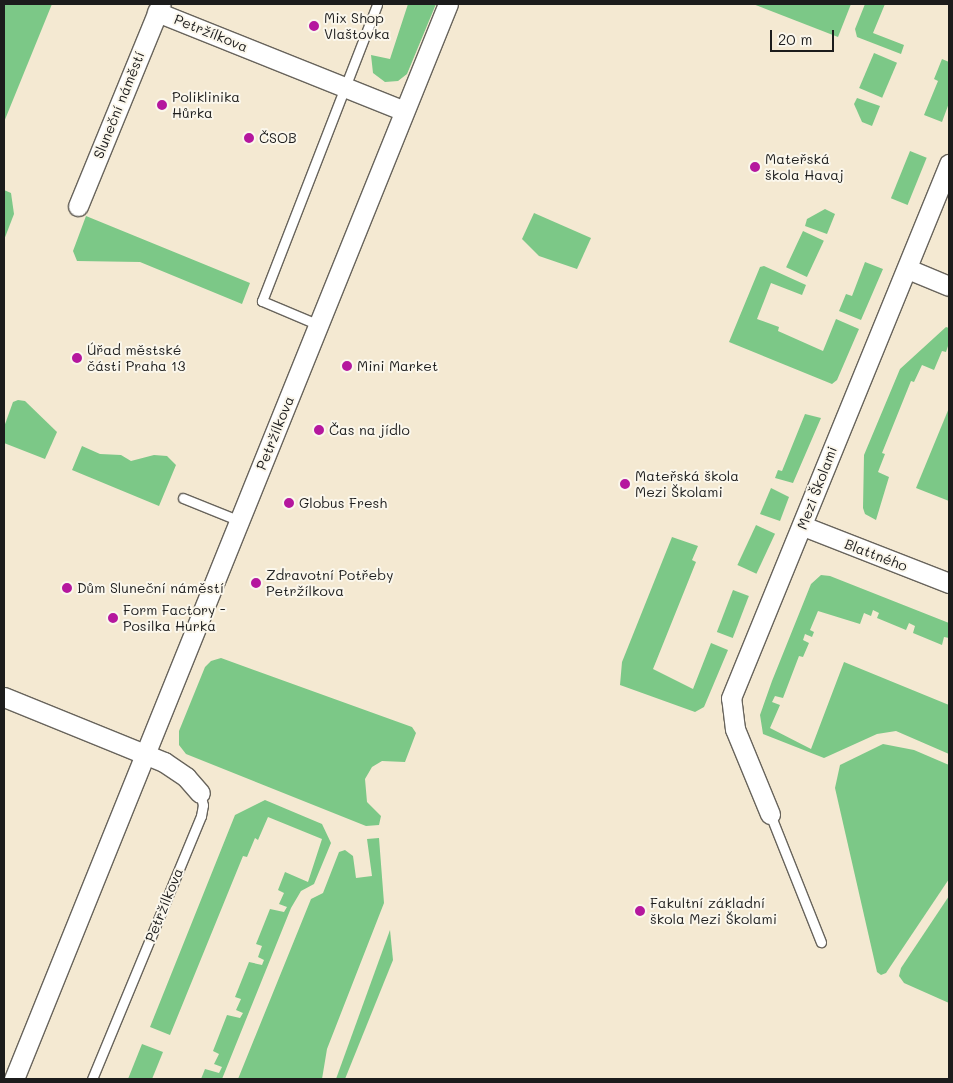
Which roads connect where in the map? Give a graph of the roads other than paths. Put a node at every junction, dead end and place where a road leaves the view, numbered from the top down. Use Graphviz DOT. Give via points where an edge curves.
graph roads {
  1 [pos="377,4"];
  2 [pos="448,4"];
  3 [pos="159,8"];
  4 [pos="346,90"];
  5 [pos="404,111"];
  6 [pos="949,164"];
  7 [pos="78,206"];
  8 [pos="908,269"];
  9 [pos="949,286"];
  10 [pos="319,325"];
  11 [pos="183,498"];
  12 [pos="240,521"];
  13 [pos="803,526"];
  14 [pos="949,583"];
  15 [pos="4,697"];
  16 [pos="145,754"];
  17 [pos="200,793"];
  18 [pos="770,814"];
  19 [pos="821,942"];
  20 [pos="14,1079"];
  21 [pos="92,1079"];
  1 -- 4 [label="lane"];
  2 -- 5 [label="street, Petržílkova"];
  3 -- 4 [label="street, Petržílkova" via="184,22"];
  3 -- 7 [label="street, Sluneční náměstí"];
  4 -- 5 [label="street, Petržílkova"];
  4 -- 10 [label="lane" via="262,301"];
  5 -- 10 [label="street, Petržílkova"];
  6 -- 8 [label="street, Mezi Školami"];
  8 -- 9 [label="street"];
  8 -- 13 [label="street, Mezi Školami" via="851,398"];
  10 -- 12 [label="street, Petržílkova"];
  11 -- 12 [label="lane"];
  12 -- 16 [label="street, Petržílkova"];
  13 -- 14 [label="street, Blattného"];
  13 -- 18 [label="street, Mezi Školami" via="731,698 735,729"];
  15 -- 16 [label="street, Petržílkova"];
  16 -- 17 [label="street, Petržílkova" via="186,777"];
  16 -- 20 [label="street, Petržílkova"];
  17 -- 21 [label="lane, Petržílkova" via="201,816"];
  18 -- 19 [label="lane"];
}
